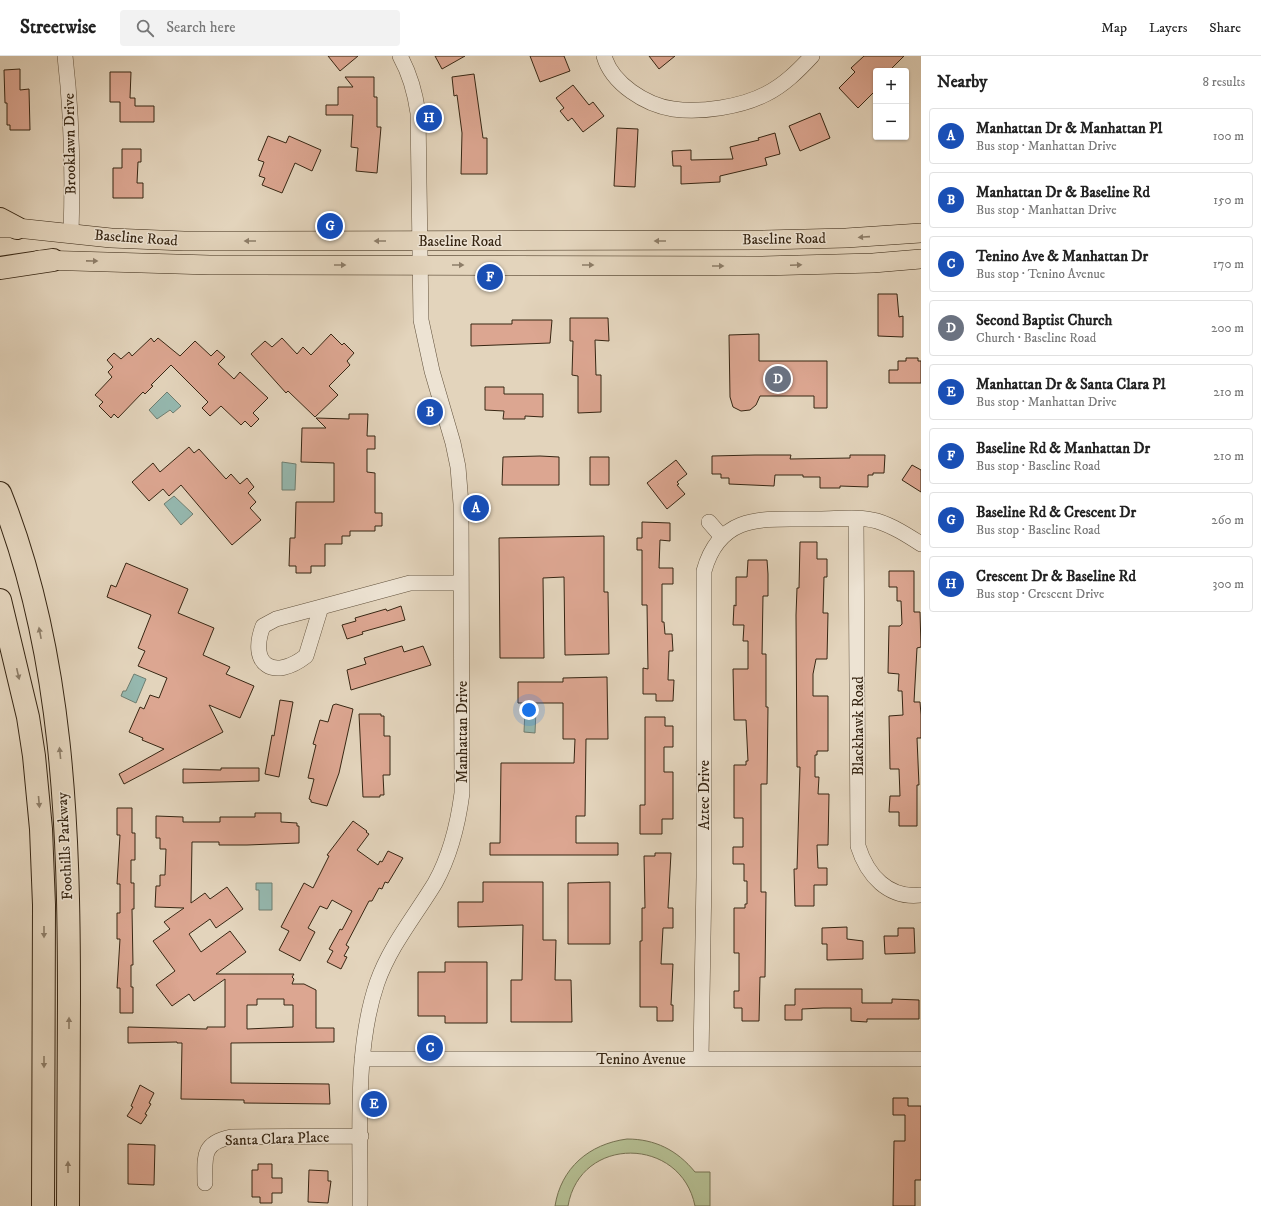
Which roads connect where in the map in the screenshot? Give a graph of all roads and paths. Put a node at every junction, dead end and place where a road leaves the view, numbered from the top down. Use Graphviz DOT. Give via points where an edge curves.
graph roads {
  1 [pos="66,56"];
  2 [pos="400,56"];
  3 [pos="604,56"];
  4 [pos="812,56"];
  5 [pos="6,225"];
  6 [pos="71,233"];
  7 [pos="921,233"];
  8 [pos="419,241"];
  9 [pos="921,259"];
  10 [pos="0,260"];
  11 [pos="53,260"];
  12 [pos="419,265"];
  13 [pos="0,268"];
  14 [pos="0,493"];
  15 [pos="856,519"];
  16 [pos="709,522"];
  17 [pos="722,537"];
  18 [pos="921,544"];
  19 [pos="461,583"];
  20 [pos="0,600"];
  21 [pos="321,607"];
  22 [pos="921,895"];
  23 [pos="701,1058"];
  24 [pos="362,1059"];
  25 [pos="921,1059"];
  26 [pos="361,1136"];
  27 [pos="205,1183"];
  28 [pos="43,1206"];
  29 [pos="68,1206"];
  30 [pos="360,1206"];
  1 -- 6 [label="street, Brooklawn Drive" via="70,95"];
  2 -- 8 [label="street, Manhattan Drive" via="416,95 418,113"];
  3 -- 4 [label="street" via="618,80 635,94 649,102 674,109 733,106 765,95 786,82"];
  5 -- 6 [label="main road, Baseline Road"];
  8 -- 6 [label="main road, Baseline Road, one-way" via="147,240"];
  7 -- 8 [label="main road, Baseline Road, one-way" via="764,240"];
  8 -- 12 [label="street, Manhattan Drive"];
  12 -- 9 [label="main road, Baseline Road, one-way" via="760,266 873,264"];
  10 -- 11 [label="main road, Baseline Road"];
  11 -- 12 [label="main road, Baseline Road, one-way" via="210,266"];
  11 -- 13 [label="highway"];
  12 -- 19 [label="street, Manhattan Drive" via="420,305 425,341 458,467 462,504"];
  29 -- 14 [label="highway, Foothills Parkway, one-way" via="69,891 60,762 52,694 30,587"];
  15 -- 17 [label="street, Aztec Drive" via="759,520 743,523"];
  15 -- 18 [label="street, Aztec Drive" via="876,521 895,528"];
  15 -- 22 [label="street, Blackhawk Road" via="858,846 865,866 876,880 902,894"];
  16 -- 17 [label="street"];
  17 -- 23 [label="street, Aztec Drive" via="708,555 704,571"];
  19 -- 21 [label="street" via="410,583"];
  19 -- 24 [label="street, Manhattan Drive" via="460,812 450,848 435,882 396,941 378,982 368,1015"];
  20 -- 28 [label="highway, Foothills Parkway, one-way" via="28,717 41,829 44,905"];
  21 -- 21 [label="street" via="276,619 262,626 258,646 260,656 268,666 274,669 289,667 306,656"];
  23 -- 24 [label="street, Tenino Avenue"];
  23 -- 25 [label="street, Tenino Avenue"];
  24 -- 26 [label="street, Manhattan Drive"];
  26 -- 27 [label="street, Santa Clara Place" via="220,1139 207,1150 204,1158"];
  26 -- 30 [label="street, Manhattan Drive"];
}
